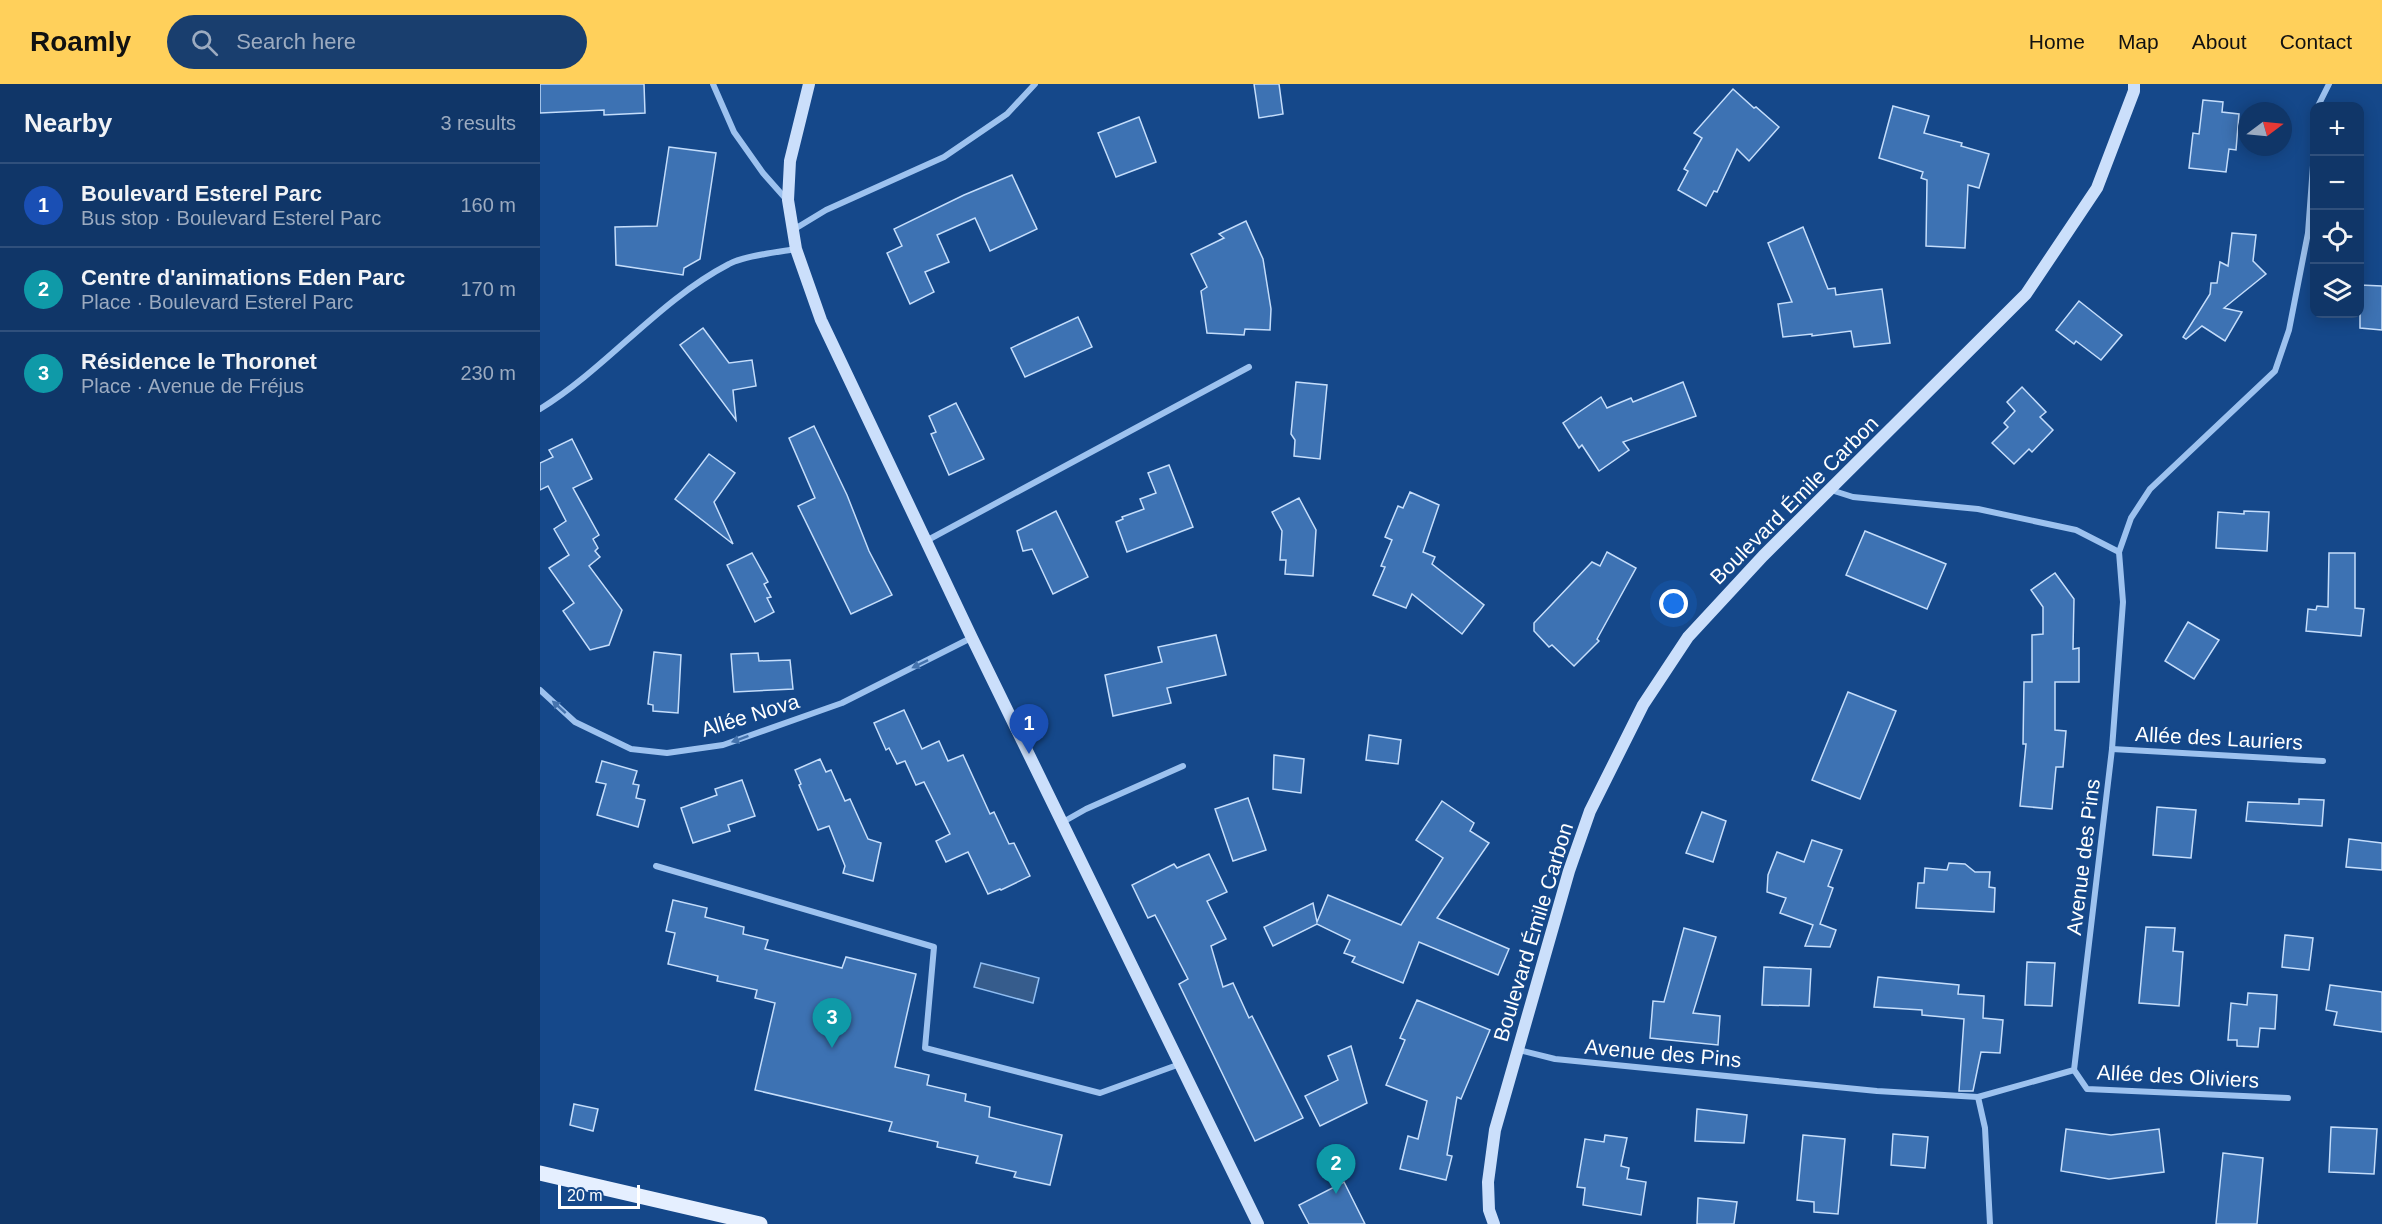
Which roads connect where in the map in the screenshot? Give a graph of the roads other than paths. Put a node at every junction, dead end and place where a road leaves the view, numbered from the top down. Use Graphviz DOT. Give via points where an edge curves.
graph roads {
  1 [pos="713,84"];
  2 [pos="809,84"];
  3 [pos="1035,84"];
  4 [pos="2134,84"];
  5 [pos="2330,84"];
  6 [pos="2320,102"];
  7 [pos="2314,156"];
  8 [pos="788,200"];
  9 [pos="793,230"];
  10 [pos="796,249"];
  11 [pos="1249,367"];
  12 [pos="540,409"];
  13 [pos="1831,490"];
  14 [pos="926,541"];
  15 [pos="2119,552"];
  16 [pos="972,638"];
  17 [pos="540,690"];
  18 [pos="2112,749"];
  19 [pos="2323,761"];
  20 [pos="1183,766"];
  21 [pos="1062,822"];
  22 [pos="657,866"];
  23 [pos="1519,1050"];
  24 [pos="1180,1064"];
  25 [pos="2074,1070"];
  26 [pos="1978,1097"];
  27 [pos="2288,1098"];
  28 [pos="540,1173"];
  29 [pos="571,1181"];
  30 [pos="540,1183"];
  31 [pos="760,1224"];
  32 [pos="1258,1224"];
  33 [pos="1494,1224"];
  34 [pos="1990,1224"];
  1 -- 8 [label="street" via="734,132"];
  2 -- 8 [label="street" via="790,161"];
  3 -- 9 [label="street" via="1007,114 944,157 826,210"];
  4 -- 13 [label="street, Boulevard Émile Carbon" via="2097,188 2026,294"];
  5 -- 6 [label="street"];
  7 -- 15 [label="street, Avenue des Pins" via="2308,233 2289,330 2275,371 2150,489 2131,518"];
  8 -- 9 [label="street"];
  9 -- 10 [label="street"];
  10 -- 12 [label="street" via="731,262 677,297 566,393"];
  10 -- 14 [label="street" via="821,320"];
  11 -- 14 [label="street"];
  13 -- 15 [label="street" via="1853,497 1989,512 2076,530"];
  13 -- 23 [label="street, Boulevard Émile Carbon" via="1688,637 1643,705 1590,811 1569,871"];
  14 -- 16 [label="street"];
  15 -- 18 [label="street, Avenue des Pins" via="2123,602"];
  16 -- 17 [label="street, Allée Nova, one-way" via="842,703 723,745 667,753 631,749 575,722"];
  16 -- 21 [label="street"];
  18 -- 19 [label="street, Allée des Lauriers"];
  18 -- 25 [label="street, Avenue des Pins"];
  20 -- 21 [label="street"];
  21 -- 24 [label="street"];
  22 -- 24 [label="street" via="934,947 925,1048 1100,1093"];
  23 -- 26 [label="street, Avenue des Pins" via="1555,1059"];
  23 -- 33 [label="street, Boulevard Émile Carbon" via="1494,1130 1488,1182"];
  24 -- 32 [label="street"];
  25 -- 26 [label="street, Avenue des Pins"];
  25 -- 27 [label="street, Allée des Oliviers" via="2087,1089"];
  26 -- 34 [label="street" via="1985,1128"];
  28 -- 29 [label="main road"];
  29 -- 30 [label="main road"];
  29 -- 31 [label="main road"];
}
